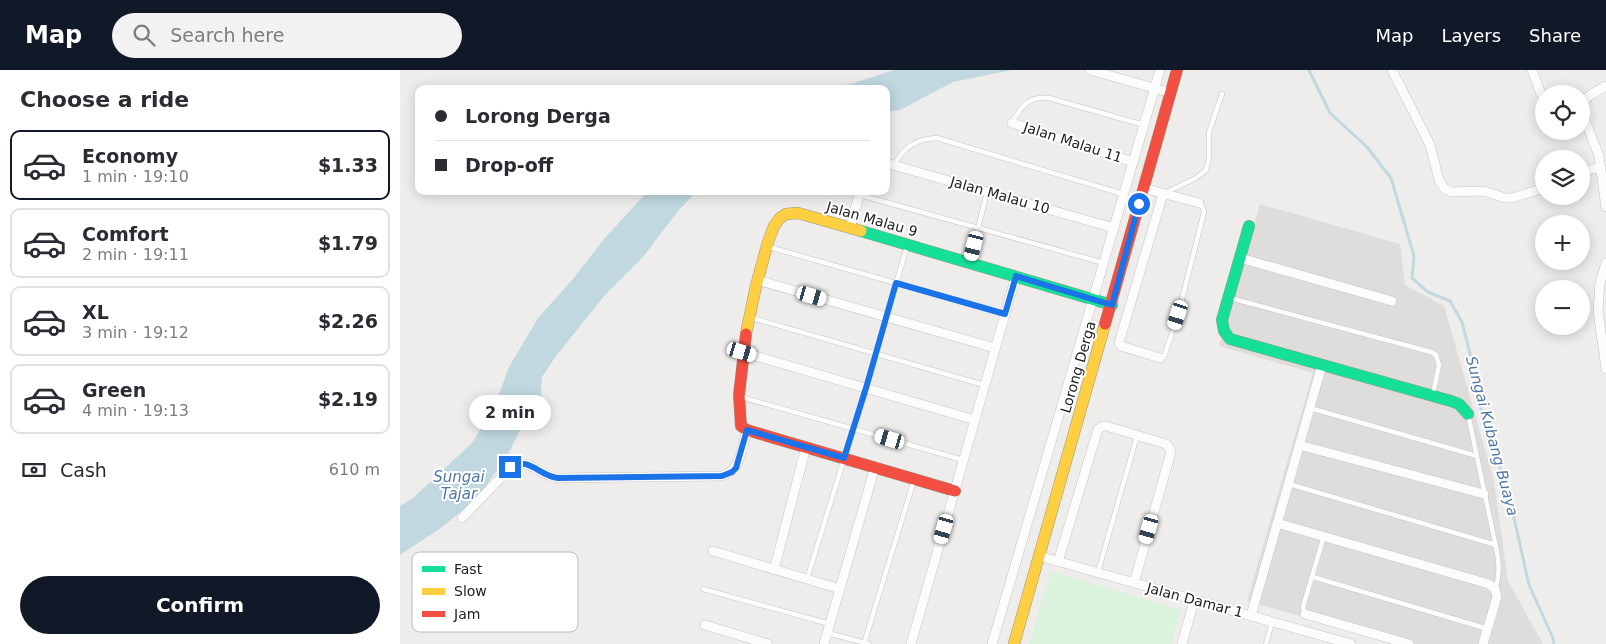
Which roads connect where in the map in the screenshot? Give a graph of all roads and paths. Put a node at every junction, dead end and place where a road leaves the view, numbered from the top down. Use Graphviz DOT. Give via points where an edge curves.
graph roads {
  1 [pos="1090,70"];
  2 [pos="1160,70"];
  3 [pos="1177,70"];
  4 [pos="1392,70"];
  5 [pos="1532,70"];
  6 [pos="1119,74"];
  7 [pos="1538,85"];
  8 [pos="1606,86"];
  9 [pos="1155,88"];
  10 [pos="1171,93"];
  11 [pos="1222,94"];
  12 [pos="1012,123"];
  13 [pos="1144,125"];
  14 [pos="1134,162"];
  15 [pos="890,164"];
  16 [pos="1601,167"];
  17 [pos="1590,170"];
  18 [pos="1143,188"];
  19 [pos="1535,191"];
  20 [pos="987,192"];
  21 [pos="1162,194"];
  22 [pos="858,195"];
  23 [pos="866,195"];
  24 [pos="1124,195"];
  25 [pos="1199,203"];
  26 [pos="1606,207"];
  27 [pos="1249,226"];
  28 [pos="850,228"];
  29 [pos="978,228"];
  30 [pos="1114,228"];
  31 [pos="907,245"];
  32 [pos="767,246"];
  33 [pos="1240,258"];
  34 [pos="969,263"];
  35 [pos="1104,263"];
  36 [pos="1606,263"];
  37 [pos="1016,276"];
  38 [pos="757,280"];
  39 [pos="896,283"];
  40 [pos="1228,297"];
  41 [pos="1093,299"];
  42 [pos="1392,301"];
  43 [pos="1112,305"];
  44 [pos="1005,314"];
  45 [pos="748,316"];
  46 [pos="886,317"];
  47 [pos="995,348"];
  48 [pos="742,352"];
  49 [pos="875,354"];
  50 [pos="1160,358"];
  51 [pos="1322,365"];
  52 [pos="1606,369"];
  53 [pos="985,385"];
  54 [pos="866,388"];
  55 [pos="1433,396"];
  56 [pos="739,397"];
  57 [pos="1310,408"];
  58 [pos="1468,414"];
  59 [pos="975,420"];
  60 [pos="853,429"];
  61 [pos="747,430"];
  62 [pos="1137,434"];
  63 [pos="1299,445"];
  64 [pos="806,447"];
  65 [pos="1477,456"];
  66 [pos="844,458"];
  67 [pos="963,460"];
  68 [pos="875,467"];
  69 [pos="914,478"];
  70 [pos="1288,484"];
  71 [pos="955,491"];
  72 [pos="1484,494"];
  73 [pos="462,518"];
  74 [pos="1277,523"];
  75 [pos="1324,535"];
  76 [pos="1496,545"];
  77 [pos="713,551"];
  78 [pos="1039,556"];
  79 [pos="1058,562"];
  80 [pos="774,570"];
  81 [pos="1098,572"];
  82 [pos="1313,578"];
  83 [pos="807,579"];
  84 [pos="1134,583"];
  85 [pos="703,589"];
  86 [pos="840,589"];
  87 [pos="1495,589"];
  88 [pos="1194,601"];
  89 [pos="1305,614"];
  90 [pos="1251,616"];
  91 [pos="1272,622"];
  92 [pos="705,625"];
  93 [pos="829,628"];
  94 [pos="1488,629"];
  95 [pos="768,644"];
  96 [pos="824,644"];
  97 [pos="866,644"];
  98 [pos="911,644"];
  99 [pos="992,644"];
  100 [pos="1014,644"];
  101 [pos="1182,644"];
  102 [pos="1266,644"];
  103 [pos="1351,644"];
  104 [pos="1409,644"];
  105 [pos="1483,644"];
  1 -- 6 [label="street"];
  2 -- 9 [label="street"];
  3 -- 10 [label="street, Lorong Derga"];
  4 -- 19 [label="street" via="1430,144 1438,180 1444,188 1452,192 1484,191 1505,198"];
  5 -- 7 [label="street"];
  6 -- 9 [label="street"];
  8 -- 16 [label="street" via="1587,97 1582,106"];
  9 -- 10 [label="street"];
  9 -- 13 [label="street"];
  10 -- 18 [label="street, Lorong Derga"];
  11 -- 21 [label="lane" via="1210,132 1206,170"];
  12 -- 13 [label="lane" via="1024,103 1041,97"];
  12 -- 14 [label="street, Jalan Malau 11"];
  13 -- 14 [label="street"];
  14 -- 24 [label="street"];
  15 -- 20 [label="street, Jalan Malau 10"];
  15 -- 24 [label="lane" via="910,145 937,138"];
  16 -- 17 [label="street"];
  16 -- 26 [label="street"];
  18 -- 21 [label="street"];
  18 -- 43 [label="street, Lorong Derga"];
  20 -- 29 [label="lane"];
  20 -- 30 [label="street, Jalan Malau 10"];
  21 -- 25 [label="street"];
  21 -- 50 [label="street" via="1119,343"];
  22 -- 28 [label="street"];
  23 -- 29 [label="lane"];
  24 -- 30 [label="street"];
  25 -- 50 [label="lane" via="1204,212 1178,315 1164,357"];
  27 -- 33 [label="street"];
  28 -- 31 [label="street, Jalan Malau 9"];
  28 -- 32 [label="street, Jalan Malau 9" via="790,213 775,225"];
  29 -- 34 [label="lane"];
  29 -- 35 [label="lane"];
  30 -- 35 [label="street"];
  31 -- 34 [label="street, Jalan Malau 9"];
  31 -- 39 [label="lane"];
  32 -- 38 [label="street, Jalan Malau 9"];
  32 -- 39 [label="lane"];
  33 -- 40 [label="street"];
  33 -- 42 [label="street"];
  34 -- 37 [label="street, Jalan Malau 9"];
  35 -- 41 [label="street"];
  36 -- 52 [label="street" via="1600,283 1598,310"];
  37 -- 41 [label="street, Jalan Malau 9"];
  37 -- 44 [label="street"];
  38 -- 45 [label="street, Jalan Malau 9"];
  38 -- 46 [label="street"];
  39 -- 44 [label="lane"];
  39 -- 46 [label="lane"];
  40 -- 51 [label="street" via="1222,328 1230,339"];
  40 -- 55 [label="lane" via="1431,352 1436,355 1439,365"];
  41 -- 43 [label="street, Jalan Malau 9"];
  41 -- 99 [label="street"];
  43 -- 78 [label="street, Lorong Derga"];
  44 -- 47 [label="street"];
  45 -- 48 [label="street, Jalan Malau 9"];
  45 -- 49 [label="lane"];
  46 -- 47 [label="street"];
  46 -- 49 [label="lane"];
  47 -- 53 [label="street"];
  48 -- 54 [label="street"];
  48 -- 56 [label="street, Jalan Malau 9"];
  49 -- 53 [label="lane"];
  49 -- 54 [label="lane"];
  51 -- 55 [label="street"];
  51 -- 57 [label="street"];
  53 -- 59 [label="street"];
  54 -- 59 [label="street"];
  54 -- 60 [label="lane"];
  55 -- 58 [label="street" via="1459,404"];
  56 -- 60 [label="lane"];
  56 -- 61 [label="street, Jalan Malau 9" via="741,426"];
  57 -- 63 [label="street"];
  57 -- 65 [label="lane"];
  58 -- 65 [label="lane"];
  59 -- 67 [label="street"];
  60 -- 66 [label="lane"];
  60 -- 67 [label="lane"];
  61 -- 64 [label="street"];
  61 -- 73 [label="street" via="736,468 728,475 558,478 517,463"];
  62 -- 79 [label="street" via="1106,426 1098,430"];
  62 -- 81 [label="lane"];
  62 -- 84 [label="street" via="1166,444 1170,452"];
  63 -- 70 [label="street"];
  63 -- 72 [label="street"];
  64 -- 66 [label="street"];
  64 -- 80 [label="street"];
  65 -- 72 [label="lane"];
  66 -- 68 [label="street"];
  66 -- 83 [label="lane"];
  67 -- 71 [label="street"];
  68 -- 69 [label="street"];
  68 -- 86 [label="street"];
  69 -- 71 [label="street"];
  69 -- 97 [label="lane"];
  70 -- 74 [label="street"];
  70 -- 76 [label="lane"];
  71 -- 98 [label="street"];
  72 -- 76 [label="lane"];
  74 -- 75 [label="street"];
  74 -- 90 [label="street"];
  75 -- 82 [label="lane"];
  75 -- 87 [label="street" via="1489,584"];
  76 -- 87 [label="lane" via="1499,570"];
  77 -- 80 [label="street"];
  78 -- 79 [label="street, Jalan Damar 1"];
  78 -- 100 [label="street, Lorong Derga"];
  79 -- 81 [label="street, Jalan Damar 1"];
  80 -- 83 [label="street"];
  81 -- 84 [label="street, Jalan Damar 1"];
  82 -- 89 [label="lane" via="1303,607"];
  82 -- 94 [label="lane"];
  83 -- 86 [label="street"];
  84 -- 88 [label="street, Jalan Damar 1"];
  85 -- 93 [label="lane"];
  86 -- 93 [label="street"];
  87 -- 94 [label="street" via="1497,597"];
  88 -- 90 [label="street, Jalan Damar 1"];
  88 -- 101 [label="street"];
  89 -- 104 [label="street"];
  90 -- 91 [label="street, Jalan Damar 1"];
  91 -- 102 [label="lane"];
  91 -- 103 [label="street, Jalan Damar 1"];
  92 -- 95 [label="street"];
  93 -- 96 [label="street"];
  93 -- 97 [label="lane"];
  94 -- 105 [label="street"];
}
